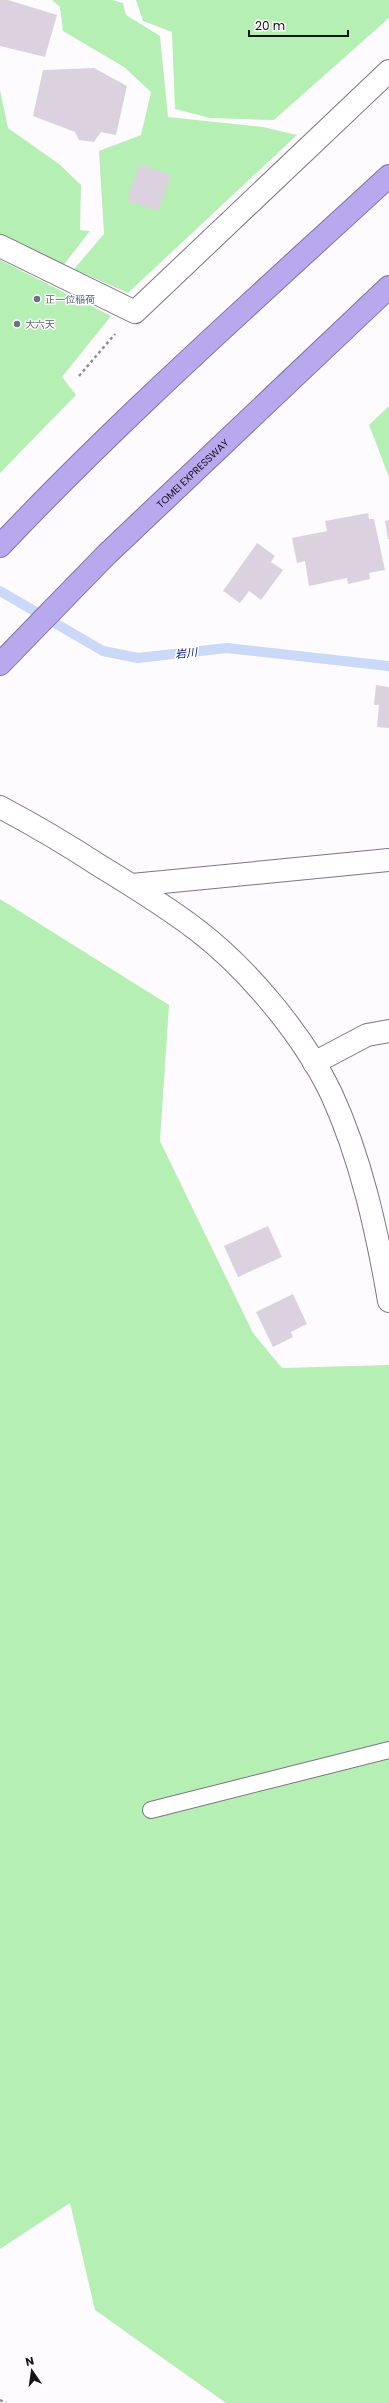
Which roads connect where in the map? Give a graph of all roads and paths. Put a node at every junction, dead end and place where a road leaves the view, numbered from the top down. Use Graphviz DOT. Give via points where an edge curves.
graph roads {
  1 [pos="389,71"];
  2 [pos="389,176"];
  3 [pos="0,246"];
  4 [pos="389,286"];
  5 [pos="135,312"];
  6 [pos="79,376"];
  7 [pos="0,546"];
  8 [pos="0,664"];
  9 [pos="0,807"];
  10 [pos="389,860"];
  11 [pos="132,885"];
  12 [pos="389,1031"];
  13 [pos="314,1063"];
  14 [pos="389,1301"];
  15 [pos="389,1750"];
  16 [pos="151,1810"];
  17 [pos="0,2400"];
  18 [pos="6,2403"];
  1 -- 5 [label="street"];
  2 -- 7 [label="highway" via="192,358 46,498"];
  3 -- 5 [label="street"];
  4 -- 8 [label="highway, TOMEI EXPRESSWAY" via="106,555"];
  5 -- 6 [label="path"];
  9 -- 11 [label="street"];
  10 -- 11 [label="street"];
  11 -- 13 [label="street" via="198,931 250,980 286,1020"];
  12 -- 13 [label="street" via="367,1035"];
  13 -- 14 [label="street" via="343,1122 358,1167"];
  15 -- 16 [label="lane"];
  17 -- 18 [label="path"];
}
